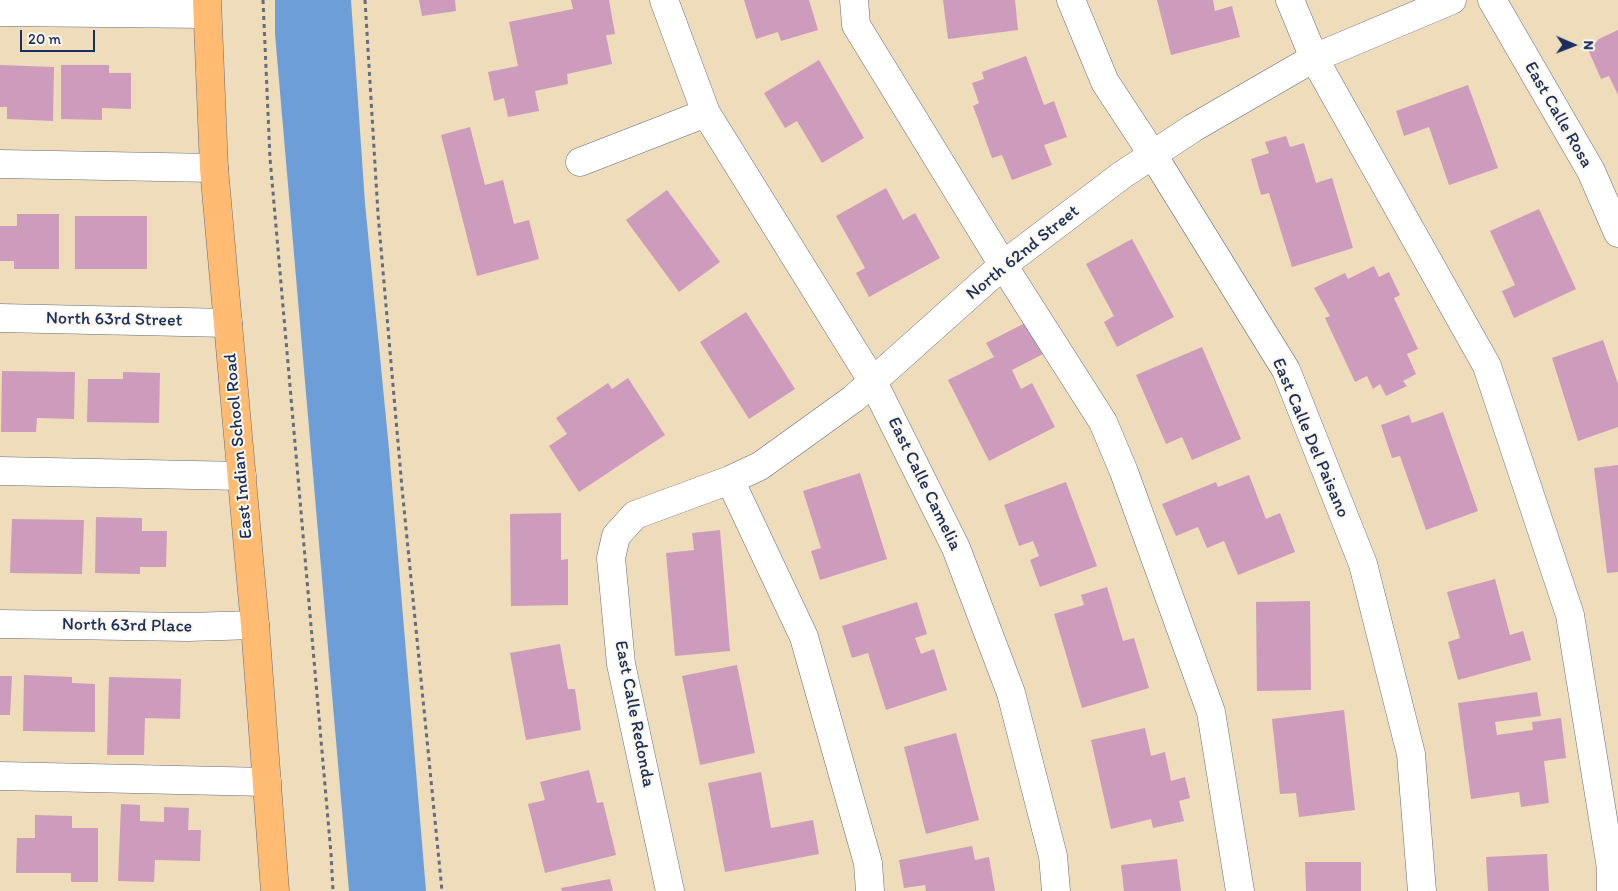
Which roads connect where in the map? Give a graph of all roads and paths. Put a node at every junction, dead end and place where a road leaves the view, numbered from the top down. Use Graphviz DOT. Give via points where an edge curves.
graph roads {
  1 [pos="263,0"];
  2 [pos="365,0"];
  3 [pos="664,0"];
  4 [pos="854,0"];
  5 [pos="1071,0"];
  6 [pos="1290,0"];
  7 [pos="1452,0"];
  8 [pos="1492,0"];
  9 [pos="207,7"];
  10 [pos="0,12"];
  11 [pos="1314,58"];
  12 [pos="706,113"];
  13 [pos="1153,154"];
  14 [pos="580,162"];
  15 [pos="0,164"];
  16 [pos="214,168"];
  17 [pos="1618,234"];
  18 [pos="1003,265"];
  19 [pos="0,318"];
  20 [pos="228,323"];
  21 [pos="873,382"];
  22 [pos="0,471"];
  23 [pos="242,476"];
  24 [pos="730,480"];
  25 [pos="616,536"];
  26 [pos="0,624"];
  27 [pos="255,625"];
  28 [pos="0,776"];
  29 [pos="267,782"];
  30 [pos="275,891"];
  31 [pos="333,891"];
  32 [pos="442,891"];
  33 [pos="670,891"];
  34 [pos="870,891"];
  35 [pos="1056,891"];
  36 [pos="1240,891"];
  37 [pos="1422,891"];
  38 [pos="1611,891"];
  1 -- 31 [label="path" via="270,158"];
  2 -- 32 [label="path" via="378,214"];
  3 -- 12 [label="street, East Calle Camelia"];
  4 -- 18 [label="street" via="856,25"];
  5 -- 13 [label="street, East Calle Del Paisano" via="1105,82"];
  6 -- 11 [label="street"];
  7 -- 11 [label="street, North 62nd Street"];
  8 -- 17 [label="street, East Calle Rosa" via="1591,171"];
  9 -- 10 [label="street"];
  9 -- 16 [label="main road, East Indian School Road"];
  11 -- 13 [label="street, North 62nd Street"];
  11 -- 38 [label="street" via="1487,366 1570,615 1611,868"];
  12 -- 14 [label="street"];
  12 -- 21 [label="street, East Calle Camelia"];
  13 -- 18 [label="street, North 62nd Street"];
  13 -- 37 [label="street, East Calle Del Paisano" via="1286,370 1363,564 1411,754"];
  15 -- 16 [label="street"];
  16 -- 20 [label="main road, East Indian School Road"];
  18 -- 21 [label="street, North 62nd Street"];
  18 -- 36 [label="street" via="1103,422 1124,472 1211,712"];
  19 -- 20 [label="street, North 63rd Street"];
  20 -- 23 [label="main road, East Indian School Road"];
  21 -- 24 [label="street, North 62nd Street" via="853,400 760,466"];
  21 -- 35 [label="street, East Calle Camelia" via="956,548 1011,693 1053,856"];
  22 -- 23 [label="street"];
  23 -- 27 [label="main road, East Indian School Road"];
  24 -- 25 [label="street, North 62nd Street" via="635,515"];
  24 -- 34 [label="street" via="804,637 868,863"];
  25 -- 33 [label="street, East Calle Redonda" via="611,558 622,664"];
  26 -- 27 [label="street, North 63rd Place" via="188,628"];
  27 -- 29 [label="main road, East Indian School Road"];
  28 -- 29 [label="street"];
  29 -- 30 [label="main road, East Indian School Road"];
}
